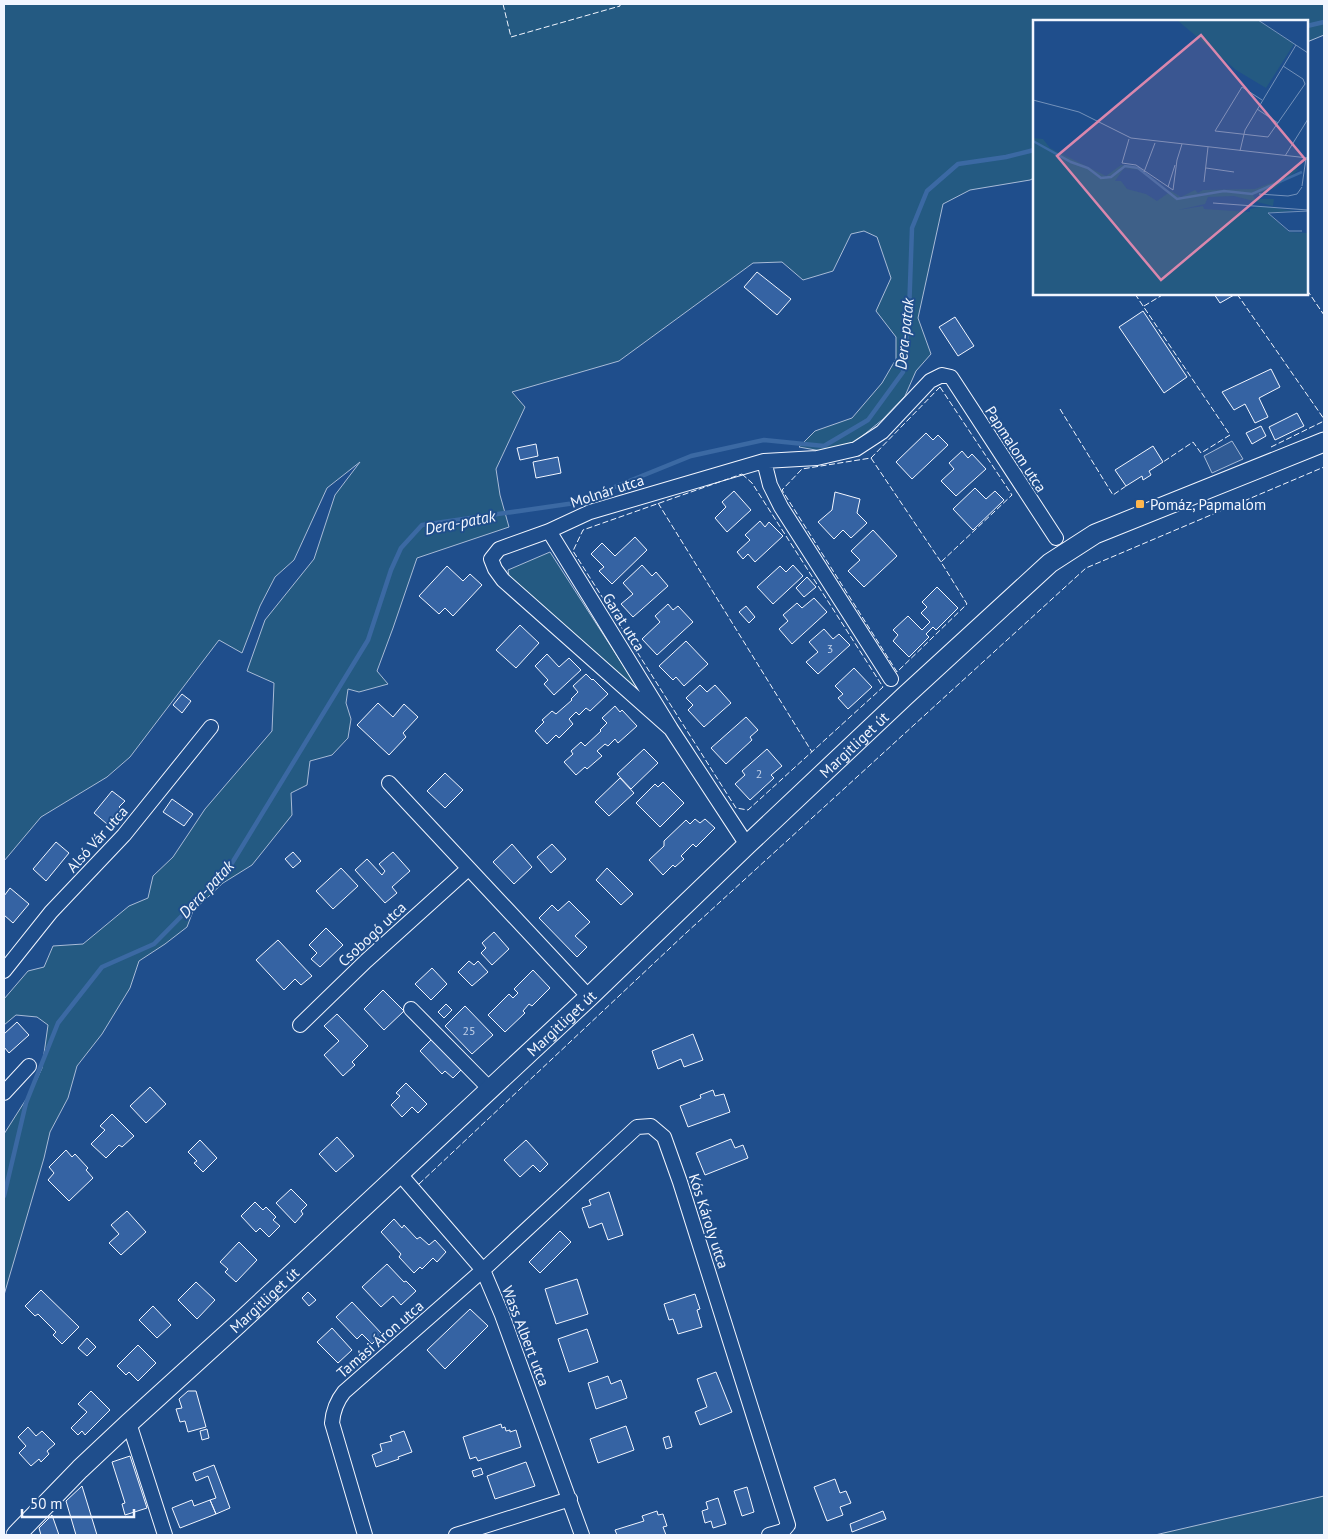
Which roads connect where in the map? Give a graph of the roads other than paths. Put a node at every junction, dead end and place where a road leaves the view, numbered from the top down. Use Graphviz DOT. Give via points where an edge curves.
graph roads {
  1 [pos="950,378"];
  2 [pos="1324,442"];
  3 [pos="764,461"];
  4 [pos="549,531"];
  5 [pos="1056,538"];
  6 [pos="503,580"];
  7 [pos="891,679"];
  8 [pos="211,727"];
  9 [pos="671,729"];
  10 [pos="390,783"];
  11 [pos="747,845"];
  12 [pos="468,868"];
  13 [pos="4,970"];
  14 [pos="589,998"];
  15 [pos="411,1009"];
  16 [pos="300,1025"];
  17 [pos="29,1066"];
  18 [pos="490,1089"];
  19 [pos="4,1093"];
  20 [pos="399,1173"];
  21 [pos="483,1270"];
  22 [pos="129,1423"];
  23 [pos="570,1499"];
  24 [pos="16,1535"];
  25 [pos="165,1535"];
  26 [pos="365,1535"];
  27 [pos="456,1535"];
  28 [pos="582,1535"];
  29 [pos="770,1535"];
  1 -- 3 [label="street, Molnár utca" via="942,374 930,381 882,432 856,449 817,458"];
  1 -- 5 [label="street, Papmalom utca"];
  2 -- 11 [label="main road, Margitliget út" via="1095,534 1061,555 1042,569"];
  3 -- 4 [label="street, Molnár utca" via="590,512"];
  3 -- 7 [label="street" via="770,486 781,507"];
  4 -- 6 [label="street, Molnár utca" via="499,549 491,559 494,570"];
  4 -- 9 [label="street, Garat utca"];
  6 -- 9 [label="street, Garat utca"];
  8 -- 13 [label="street, Alsó Vár utca" via="124,835 51,912"];
  9 -- 11 [label="street, Garat utca"];
  10 -- 12 [label="street"];
  11 -- 14 [label="main road, Margitliget út"];
  12 -- 14 [label="street"];
  12 -- 16 [label="street, Csobogó utca"];
  14 -- 18 [label="main road, Margitliget út"];
  15 -- 18 [label="street"];
  17 -- 19 [label="street"];
  18 -- 20 [label="main road, Margitliget út"];
  20 -- 21 [label="street, Wass Albert utca"];
  20 -- 22 [label="main road, Margitliget út"];
  21 -- 23 [label="street, Wass Albert utca"];
  21 -- 26 [label="street, Tamási Áron utca" via="344,1392 334,1408 332,1423"];
  21 -- 29 [label="street, Kós Károly utca" via="637,1127 651,1126 664,1137 788,1525 783,1531"];
  22 -- 24 [label="main road, Margitliget út"];
  22 -- 25 [label="street"];
  23 -- 27 [label="street"];
  23 -- 28 [label="street, Wass Albert utca"];
}
